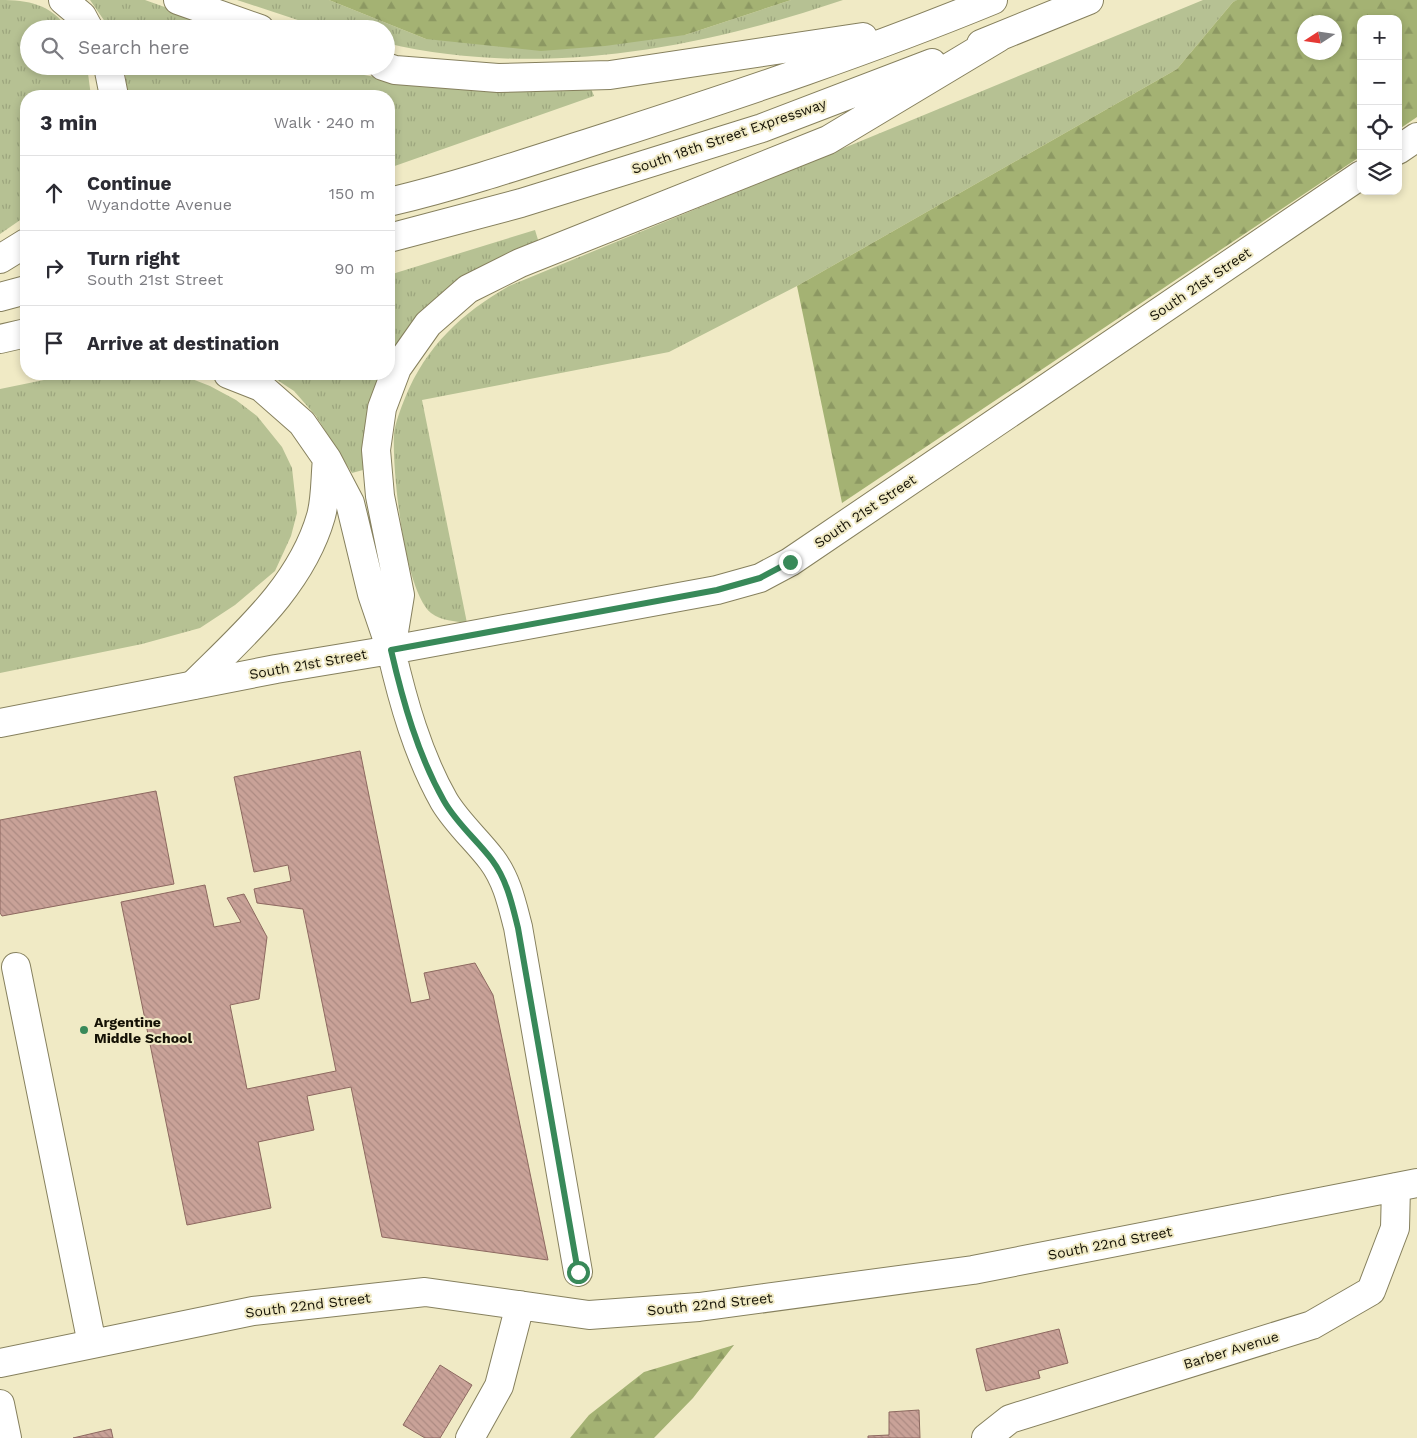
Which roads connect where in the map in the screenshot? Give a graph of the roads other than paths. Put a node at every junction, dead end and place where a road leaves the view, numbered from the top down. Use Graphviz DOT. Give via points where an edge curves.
graph roads {
  1 [pos="63,0"];
  2 [pos="178,0"];
  3 [pos="993,0"];
  4 [pos="1089,0"];
  5 [pos="84,20"];
  6 [pos="235,20"];
  7 [pos="926,28"];
  8 [pos="998,38"];
  9 [pos="395,70"];
  10 [pos="110,75"];
  11 [pos="113,90"];
  12 [pos="1417,137"];
  13 [pos="1402,147"];
  14 [pos="1357,178"];
  15 [pos="395,201"];
  16 [pos="395,236"];
  17 [pos="20,247"];
  18 [pos="0,259"];
  19 [pos="20,292"];
  20 [pos="0,297"];
  21 [pos="20,334"];
  22 [pos="0,339"];
  23 [pos="395,373"];
  24 [pos="243,380"];
  25 [pos="392,380"];
  26 [pos="327,459"];
  27 [pos="391,650"];
  28 [pos="193,685"];
  29 [pos="4,720"];
  30 [pos="16,967"];
  31 [pos="1406,1185"];
  32 [pos="578,1272"];
  33 [pos="520,1305"];
  34 [pos="92,1344"];
  35 [pos="0,1363"];
  36 [pos="0,1404"];
  37 [pos="7,1438"];
  38 [pos="470,1438"];
  39 [pos="986,1438"];
  1 -- 5 [label="main road"];
  2 -- 6 [label="main road"];
  3 -- 7 [label="main road"];
  4 -- 8 [label="main road, South 18th Street Expressway"];
  7 -- 9 [label="main road" via="610,75 498,78"];
  7 -- 15 [label="main road" via="684,112 438,190"];
  8 -- 16 [label="main road, South 18th Street Expressway" via="762,128 521,203"];
  8 -- 23 [label="main road" via="828,140 520,263 468,290 428,324"];
  10 -- 11 [label="main road"];
  12 -- 13 [label="main road"];
  14 -- 27 [label="main road, South 21st Street" via="790,562 760,578 717,590"];
  17 -- 18 [label="main road"];
  19 -- 20 [label="main road"];
  21 -- 22 [label="main road"];
  24 -- 26 [label="main road" via="261,387 302,423"];
  25 -- 27 [label="main road" via="382,408 376,450 380,496 400,595"];
  26 -- 27 [label="main road" via="350,503 372,594"];
  26 -- 28 [label="main road" via="321,515 298,570 263,615"];
  27 -- 28 [label="main road, South 21st Street"];
  27 -- 32 [label="main road" via="402,698 444,802 492,861 508,888 518,928"];
  28 -- 29 [label="main road, South 21st Street"];
  30 -- 34 [label="main road"];
  31 -- 33 [label="main road, South 22nd Street" via="973,1270 810,1293 698,1307 589,1315"];
  31 -- 39 [label="main road, Barber Avenue" via="1395,1228 1370,1292 1312,1325 1010,1419"];
  33 -- 34 [label="main road, South 22nd Street" via="425,1292 253,1311"];
  33 -- 38 [label="main road" via="499,1386"];
  34 -- 35 [label="main road, South 22nd Street"];
  36 -- 37 [label="main road"];
}
